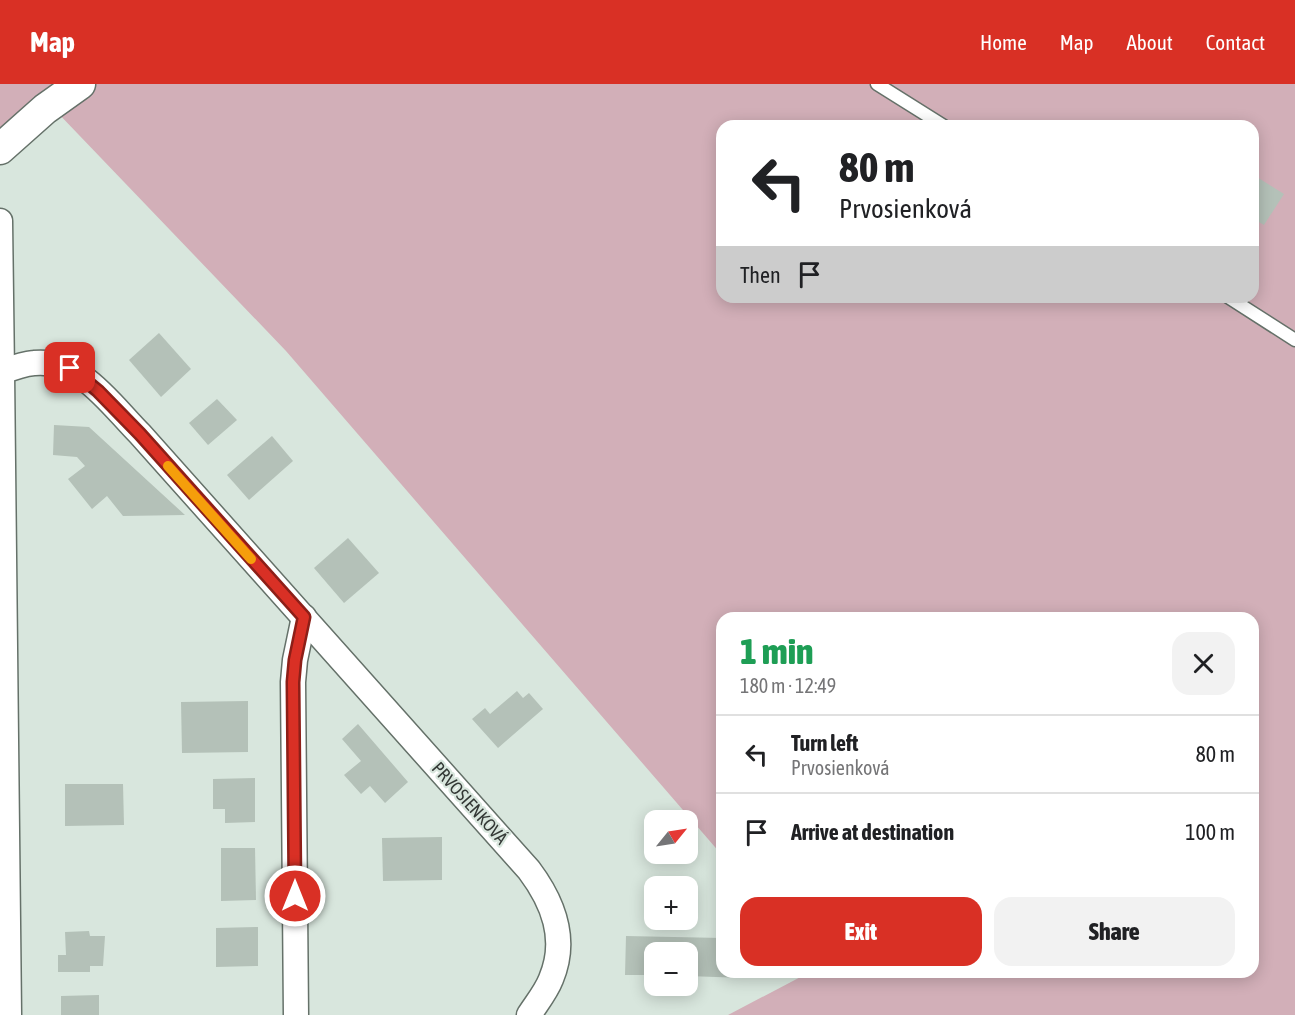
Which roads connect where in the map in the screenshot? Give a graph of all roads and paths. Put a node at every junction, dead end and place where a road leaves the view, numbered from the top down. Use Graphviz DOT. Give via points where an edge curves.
graph roads {
  1 [pos="80,84"];
  2 [pos="877,84"];
  3 [pos="934,120"];
  4 [pos="0,149"];
  5 [pos="0,221"];
  6 [pos="1237,303"];
  7 [pos="1295,340"];
  8 [pos="1,373"];
  9 [pos="304,617"];
  10 [pos="9,1015"];
  11 [pos="296,1015"];
  12 [pos="529,1015"];
  1 -- 4 [label="street"];
  2 -- 3 [label="lane"];
  5 -- 8 [label="street"];
  6 -- 7 [label="lane"];
  8 -- 9 [label="street, PRVOSIENKOVÁ" via="36,362 70,368 83,377 140,434"];
  8 -- 10 [label="street"];
  9 -- 11 [label="street" via="293,682"];
  9 -- 12 [label="street, PRVOSIENKOVÁ" via="543,889 559,929 559,946 551,980"];
}
